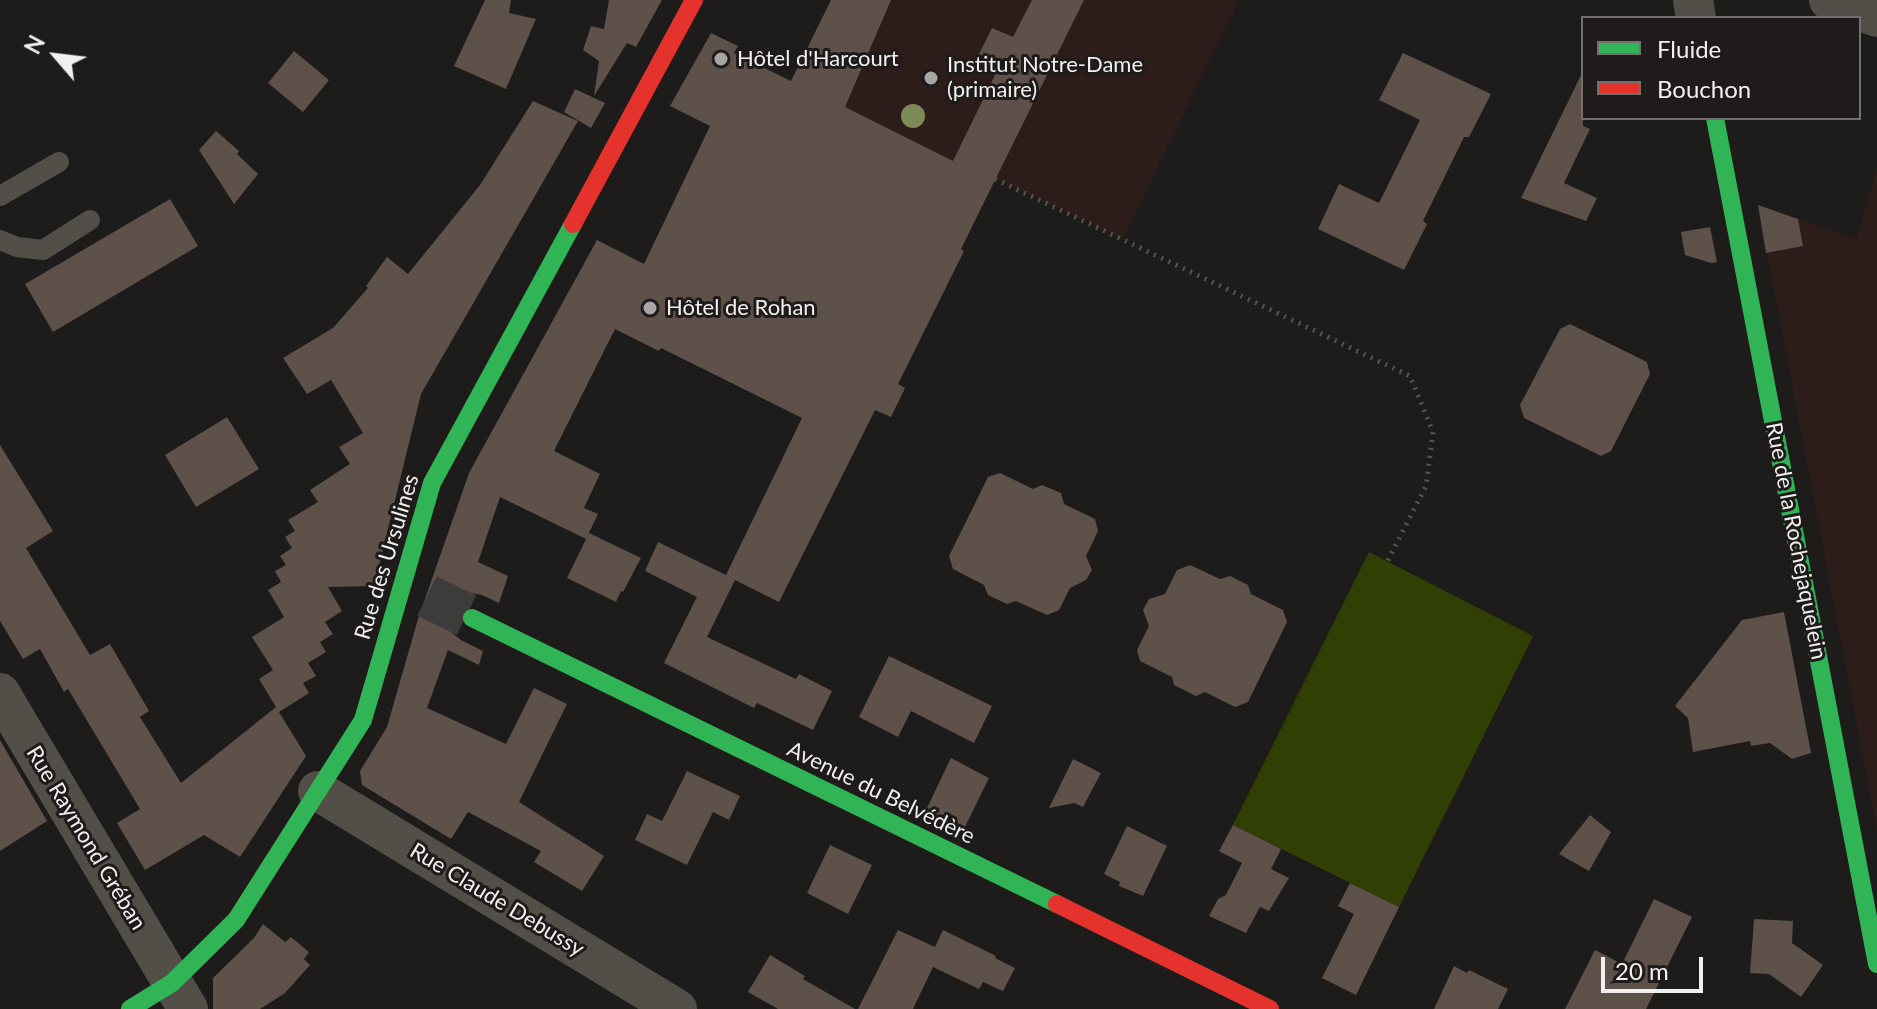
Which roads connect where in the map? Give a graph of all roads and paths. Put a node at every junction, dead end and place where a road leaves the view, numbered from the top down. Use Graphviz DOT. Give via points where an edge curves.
graph roads {
  1 [pos="694,0"];
  2 [pos="1829,0"];
  3 [pos="1877,17"];
  4 [pos="1715,120"];
  5 [pos="59,162"];
  6 [pos="995,179"];
  7 [pos="0,196"];
  8 [pos="90,220"];
  9 [pos="0,240"];
  10 [pos="1387,562"];
  11 [pos="472,618"];
  12 [pos="0,693"];
  13 [pos="318,791"];
  14 [pos="1877,964"];
  15 [pos="180,996"];
  16 [pos="130,1009"];
  17 [pos="677,1009"];
  18 [pos="1270,1009"];
  1 -- 13 [label="street, Rue des Ursulines" via="432,483 409,587 363,720"];
  2 -- 3 [label="street"];
  4 -- 14 [label="street, Rue de la Rochejaquelein"];
  5 -- 7 [label="lane"];
  6 -- 10 [label="path" via="1410,376 1433,432 1426,486"];
  8 -- 9 [label="lane" via="43,250"];
  11 -- 18 [label="street, Avenue du Belvédère"];
  12 -- 15 [label="street, Rue Raymond Gréban"];
  13 -- 15 [label="street, Rue des Ursulines" via="236,920"];
  13 -- 17 [label="street, Rue Claude Debussy"];
  15 -- 16 [label="street, Rue des Ursulines"];
}
